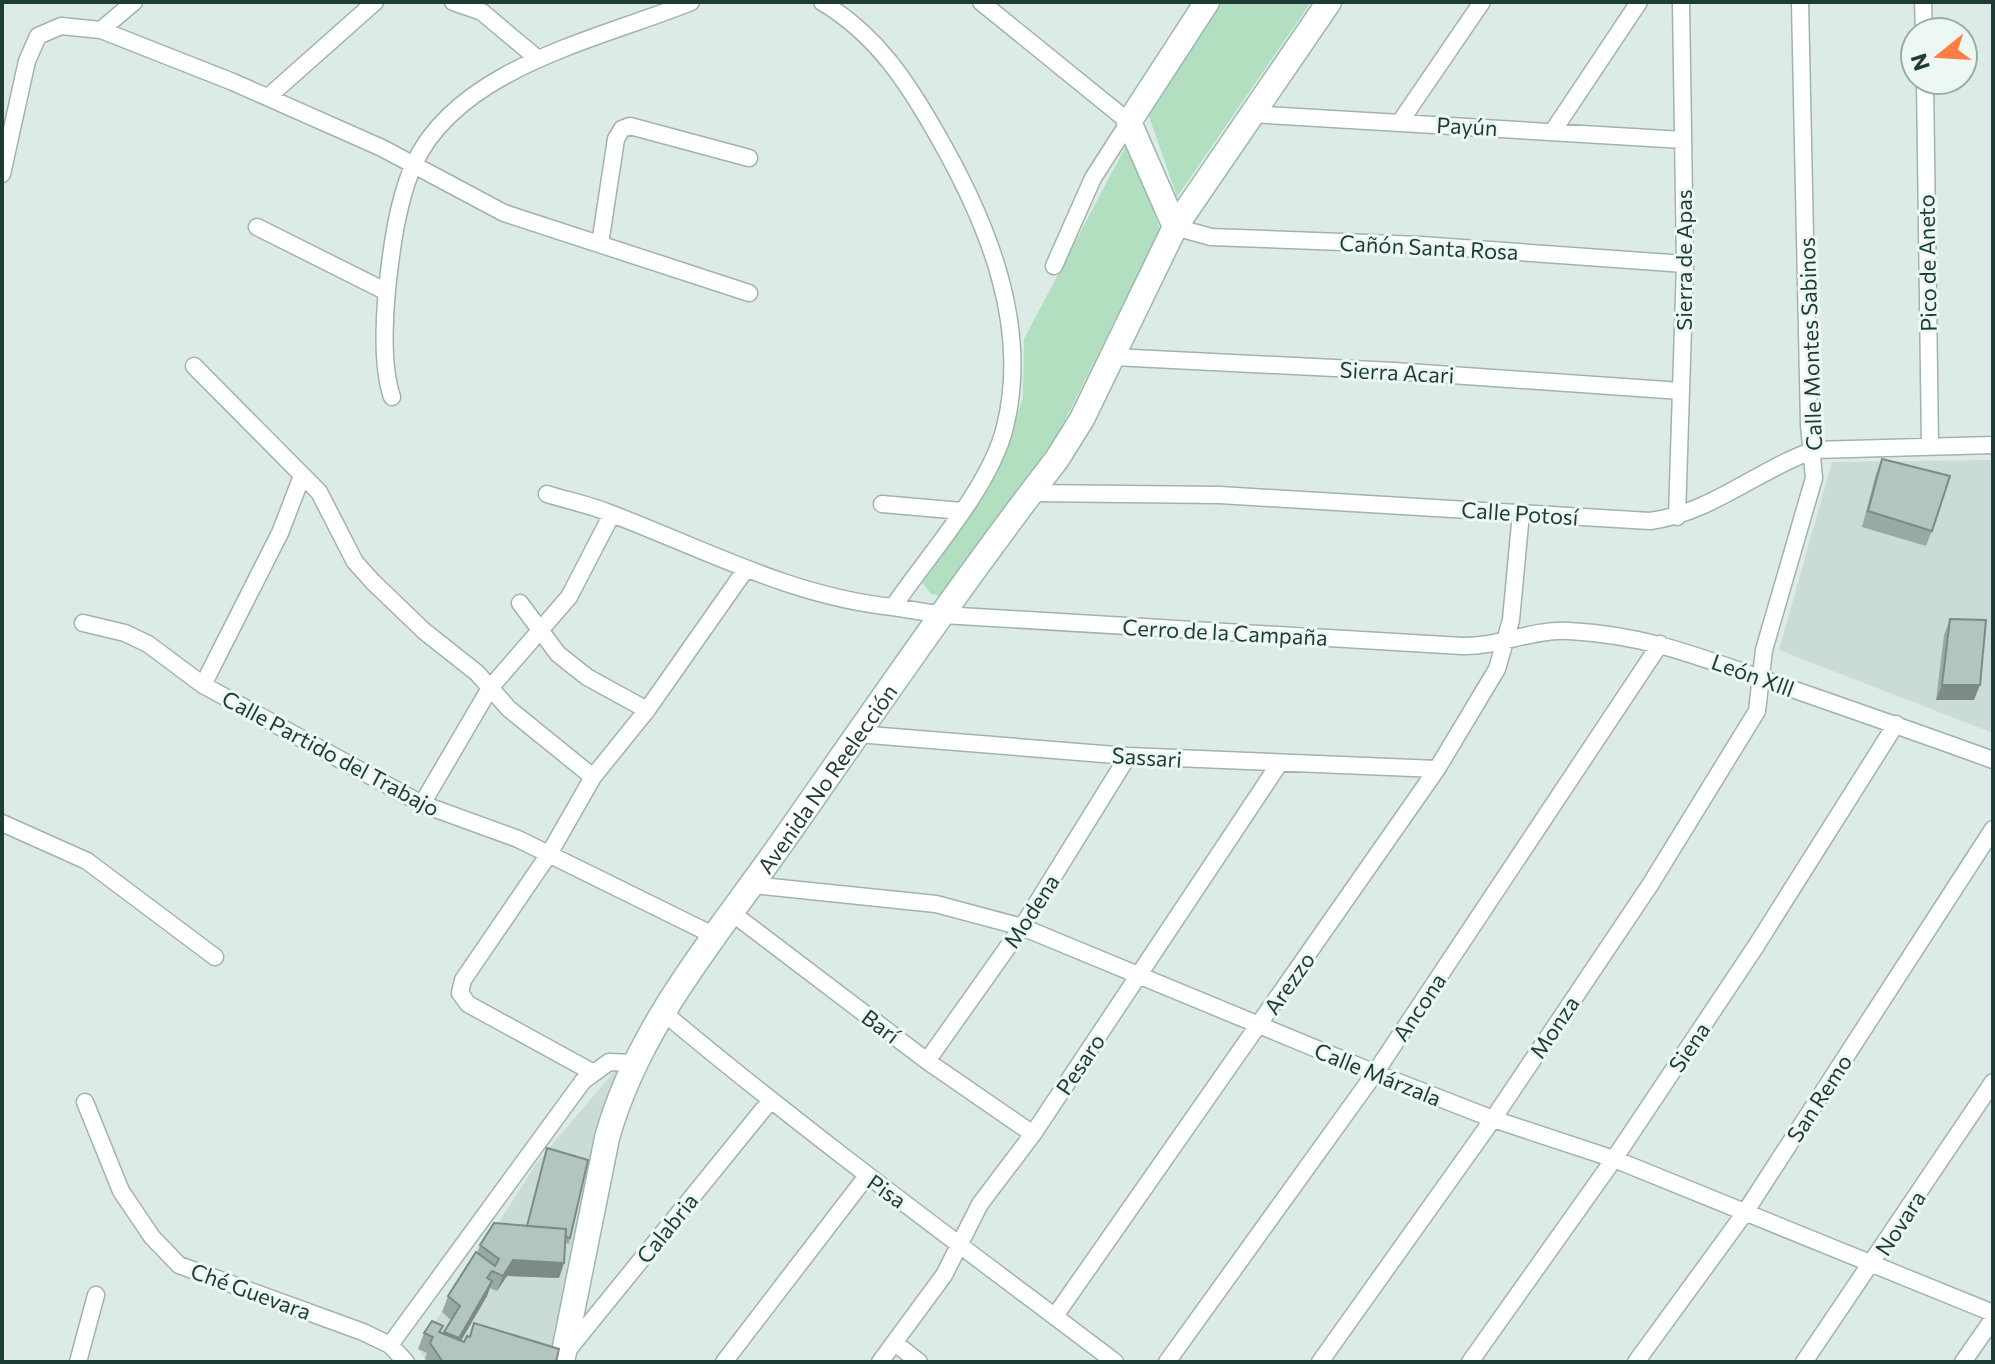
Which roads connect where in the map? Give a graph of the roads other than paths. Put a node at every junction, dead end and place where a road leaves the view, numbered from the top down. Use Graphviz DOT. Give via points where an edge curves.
graph roads {
  1 [pos="134,2"];
  2 [pos="375,2"];
  3 [pos="453,2"];
  4 [pos="691,2"];
  5 [pos="822,2"];
  6 [pos="981,2"];
  7 [pos="1207,2"];
  8 [pos="1329,2"];
  9 [pos="1482,2"];
  10 [pos="1639,2"];
  11 [pos="1681,2"];
  12 [pos="1800,2"];
  13 [pos="474,5"];
  14 [pos="101,30"];
  15 [pos="538,59"];
  16 [pos="1925,96"];
  17 [pos="268,97"];
  18 [pos="1251,114"];
  19 [pos="1129,122"];
  20 [pos="1400,122"];
  21 [pos="1553,131"];
  22 [pos="1683,140"];
  23 [pos="749,158"];
  24 [pos="414,163"];
  25 [pos="2,174"];
  26 [pos="257,227"];
  27 [pos="1175,227"];
  28 [pos="600,244"];
  29 [pos="1685,264"];
  30 [pos="1054,266"];
  31 [pos="387,292"];
  32 [pos="749,293"];
  33 [pos="1113,357"];
  34 [pos="194,366"];
  35 [pos="1681,391"];
  36 [pos="392,397"];
  37 [pos="1993,445"];
  38 [pos="1930,446"];
  39 [pos="1814,450"];
  40 [pos="302,476"];
  41 [pos="1031,493"];
  42 [pos="547,494"];
  43 [pos="882,504"];
  44 [pos="962,511"];
  45 [pos="1521,513"];
  46 [pos="612,514"];
  47 [pos="1677,517"];
  48 [pos="746,569"];
  49 [pos="520,603"];
  50 [pos="893,607"];
  51 [pos="943,615"];
  52 [pos="83,623"];
  53 [pos="541,632"];
  54 [pos="1507,640"];
  55 [pos="1660,644"];
  56 [pos="1762,679"];
  57 [pos="203,685"];
  58 [pos="490,688"];
  59 [pos="647,710"];
  60 [pos="1896,724"];
  61 [pos="857,734"];
  62 [pos="1128,756"];
  63 [pos="1993,760"];
  64 [pos="1279,764"];
  65 [pos="1437,769"];
  66 [pos="593,777"];
  67 [pos="422,804"];
  68 [pos="2,823"];
  69 [pos="1993,829"];
  70 [pos="549,854"];
  71 [pos="752,885"];
  72 [pos="732,913"];
  73 [pos="1022,927"];
  74 [pos="715,936"];
  75 [pos="215,957"];
  76 [pos="1138,978"];
  77 [pos="664,1013"];
  78 [pos="1258,1026"];
  79 [pos="927,1061"];
  80 [pos="633,1063"];
  81 [pos="592,1072"];
  82 [pos="1375,1073"];
  83 [pos="1993,1082"];
  84 [pos="770,1101"];
  85 [pos="85,1102"];
  86 [pos="1493,1119"];
  87 [pos="1033,1134"];
  88 [pos="1614,1159"];
  89 [pos="866,1177"];
  90 [pos="1744,1214"];
  91 [pos="959,1242"];
  92 [pos="1873,1265"];
  93 [pos="96,1295"];
  94 [pos="1993,1313"];
  95 [pos="1055,1316"];
  96 [pos="1993,1319"];
  97 [pos="895,1343"];
  98 [pos="390,1345"];
  99 [pos="563,1358"];
  100 [pos="78,1362"];
  101 [pos="406,1362"];
  102 [pos="724,1362"];
  103 [pos="880,1362"];
  104 [pos="919,1362"];
  105 [pos="1115,1362"];
  106 [pos="1167,1362"];
  107 [pos="1320,1362"];
  108 [pos="1470,1362"];
  109 [pos="1636,1362"];
  110 [pos="1804,1362"];
  111 [pos="1963,1362"];
  1 -- 14 [label="street"];
  2 -- 17 [label="street"];
  3 -- 13 [label="street"];
  4 -- 15 [label="street"];
  5 -- 44 [label="street" via="857,25 904,81 973,200 998,271 1009,341 1009,403 992,463"];
  6 -- 19 [label="street"];
  7 -- 19 [label="street"];
  8 -- 18 [label="street, Avenida No Reelección"];
  9 -- 20 [label="street"];
  10 -- 21 [label="street"];
  11 -- 22 [label="street, Sierra de Apas"];
  12 -- 39 [label="street, Calle Montes Sabinos" via="1809,425"];
  13 -- 15 [label="street"];
  14 -- 17 [label="street"];
  14 -- 25 [label="street" via="61,26 38,36 27,61"];
  15 -- 24 [label="street" via="460,106"];
  16 -- 38 [label="street, Pico de Aneto"];
  17 -- 24 [label="street"];
  18 -- 20 [label="street, Payún"];
  18 -- 27 [label="street, Avenida No Reelección"];
  19 -- 27 [label="street"];
  19 -- 30 [label="street" via="1093,178"];
  20 -- 21 [label="street, Payún"];
  21 -- 22 [label="street, Payún"];
  22 -- 29 [label="street, Sierra de Apas"];
  23 -- 28 [label="street" via="630,126 622,129 616,139"];
  24 -- 28 [label="street" via="504,213"];
  24 -- 31 [label="street" via="398,214"];
  26 -- 31 [label="street"];
  27 -- 29 [label="street, Cañón Santa Rosa" via="1211,237"];
  27 -- 33 [label="street, Avenida No Reelección"];
  28 -- 32 [label="street"];
  29 -- 35 [label="street, Sierra de Apas"];
  31 -- 36 [label="street"];
  33 -- 35 [label="street, Sierra Acari"];
  33 -- 41 [label="street, Avenida No Reelección" via="1082,419"];
  34 -- 40 [label="street"];
  35 -- 47 [label="street, Sierra de Apas"];
  37 -- 38 [label="street, Calle Potosí"];
  38 -- 39 [label="street, Calle Potosí"];
  39 -- 47 [label="street, Calle Potosí"];
  39 -- 56 [label="street, Calle Montes Sabinos" via="1814,478 1764,650"];
  40 -- 57 [label="street" via="280,533"];
  40 -- 58 [label="street" via="319,492 355,562"];
  41 -- 45 [label="street, Calle Potosí" via="1220,495"];
  41 -- 51 [label="street, Avenida No Reelección"];
  42 -- 46 [label="street, Cerro de la Campaña"];
  43 -- 44 [label="street"];
  44 -- 50 [label="street"];
  45 -- 47 [label="street, Calle Potosí" via="1650,521"];
  45 -- 54 [label="street, Arezzo"];
  46 -- 48 [label="street, Cerro de la Campaña"];
  46 -- 53 [label="street" via="580,580"];
  48 -- 50 [label="street, Cerro de la Campaña" via="836,598"];
  48 -- 59 [label="street"];
  49 -- 53 [label="street"];
  50 -- 51 [label="street, Cerro de la Campaña"];
  51 -- 54 [label="street, Cerro de la Campaña" via="1462,646"];
  51 -- 61 [label="street, Avenida No Reelección"];
  52 -- 57 [label="street, Calle Partido del Trabajo" via="148,644"];
  53 -- 58 [label="street"];
  53 -- 59 [label="street" via="587,677"];
  54 -- 55 [label="street, León Xlll" via="1551,630"];
  54 -- 65 [label="street, Arezzo" via="1497,669"];
  55 -- 56 [label="street, León Xlll"];
  55 -- 82 [label="street, Ancona"];
  56 -- 60 [label="street, León Xlll"];
  56 -- 86 [label="street, Monza" via="1757,711 1650,885"];
  57 -- 67 [label="street, Calle Partido del Trabajo"];
  58 -- 66 [label="street"];
  58 -- 67 [label="street"];
  59 -- 66 [label="street"];
  60 -- 63 [label="street, León Xlll"];
  60 -- 88 [label="street, Siena"];
  61 -- 62 [label="street, Sassari"];
  61 -- 71 [label="street, Avenida No Reelección"];
  62 -- 64 [label="street, Sassari"];
  62 -- 73 [label="street, Modena"];
  64 -- 65 [label="street, Sassari"];
  64 -- 76 [label="street, Pesaro"];
  65 -- 78 [label="street, Arezzo"];
  66 -- 70 [label="street"];
  67 -- 70 [label="street, Calle Partido del Trabajo"];
  68 -- 75 [label="street" via="87,861"];
  69 -- 90 [label="street, San Remo"];
  70 -- 74 [label="street, Calle Partido del Trabajo"];
  70 -- 81 [label="street" via="463,980 460,993 468,1004"];
  71 -- 72 [label="street, Avenida No Reelección"];
  71 -- 73 [label="street, Calle Márzala" via="936,904"];
  72 -- 74 [label="street, Avenida No Reelección"];
  72 -- 79 [label="street, Barí"];
  73 -- 76 [label="street, Calle Márzala"];
  73 -- 79 [label="street, Modena"];
  74 -- 77 [label="street, Avenida No Reelección"];
  76 -- 78 [label="street, Calle Márzala"];
  76 -- 87 [label="street, Pesaro"];
  77 -- 80 [label="street, Avenida No Reelección"];
  77 -- 84 [label="street, Pisa"];
  78 -- 82 [label="street, Calle Márzala"];
  78 -- 95 [label="street, Arezzo"];
  79 -- 87 [label="street, Barí"];
  80 -- 81 [label="street" via="609,1062"];
  80 -- 99 [label="street, Avenida No Reelección" via="607,1138"];
  81 -- 98 [label="street"];
  82 -- 86 [label="street, Calle Márzala"];
  82 -- 106 [label="street, Ancona"];
  83 -- 92 [label="street, Novara"];
  84 -- 89 [label="street, Pisa"];
  84 -- 99 [label="street, Calabria"];
  85 -- 98 [label="street, Ché Guevara" via="121,1191 179,1265"];
  86 -- 88 [label="street, Calle Márzala"];
  86 -- 107 [label="street, Monza"];
  87 -- 91 [label="street, Pesaro" via="980,1204"];
  88 -- 90 [label="street, Calle Márzala"];
  88 -- 108 [label="street, Siena"];
  89 -- 91 [label="street, Pisa"];
  89 -- 102 [label="street"];
  90 -- 92 [label="street, Calle Márzala"];
  90 -- 109 [label="street, San Remo"];
  91 -- 95 [label="street, Pisa"];
  91 -- 97 [label="street, Pesaro" via="944,1275"];
  92 -- 94 [label="street, Calle Márzala"];
  92 -- 110 [label="street, Novara"];
  93 -- 100 [label="street"];
  95 -- 105 [label="street, Pisa"];
  96 -- 111 [label="street"];
  97 -- 103 [label="street, Pesaro"];
  97 -- 104 [label="street"];
  98 -- 101 [label="street, Ché Guevara"];
}
